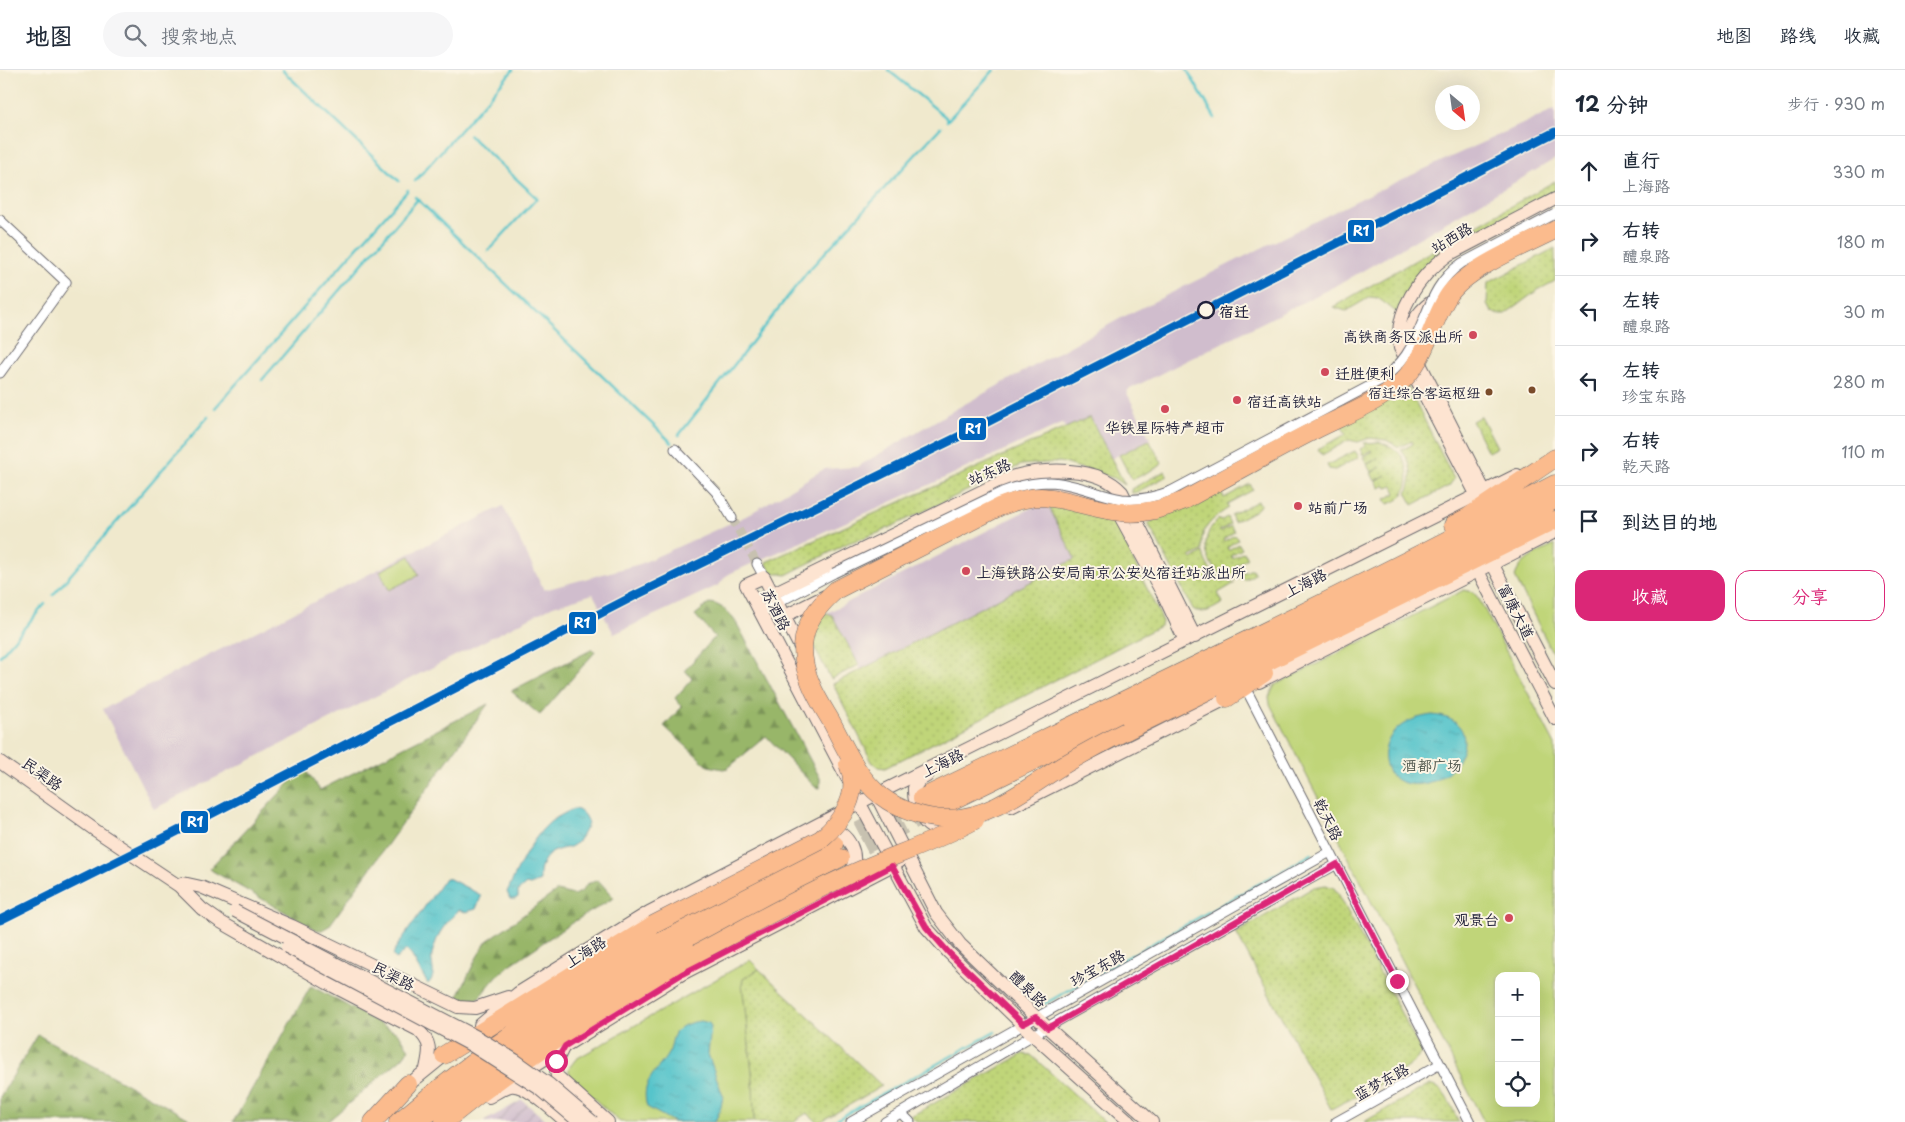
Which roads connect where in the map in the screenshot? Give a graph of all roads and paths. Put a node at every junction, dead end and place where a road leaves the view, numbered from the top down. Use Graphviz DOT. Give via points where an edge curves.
graph roads {
  1 [pos="1555,199"];
  2 [pos="1555,214"];
  3 [pos="0,220"];
  4 [pos="1555,230"];
  5 [pos="1555,236"];
  6 [pos="0,373"];
  7 [pos="1381,380"];
  8 [pos="1312,431"];
  9 [pos="675,449"];
  10 [pos="1555,457"];
  11 [pos="1216,482"];
  12 [pos="1555,484"];
  13 [pos="1481,494"];
  14 [pos="1152,498"];
  15 [pos="1555,500"];
  16 [pos="732,518"];
  17 [pos="1555,520"];
  18 [pos="1555,532"];
  19 [pos="1492,563"];
  20 [pos="757,564"];
  21 [pos="1478,571"];
  22 [pos="764,577"];
  23 [pos="775,598"];
  24 [pos="807,605"];
  25 [pos="758,607"];
  26 [pos="785,616"];
  27 [pos="1358,616"];
  28 [pos="795,636"];
  29 [pos="1190,639"];
  30 [pos="1226,650"];
  31 [pos="1555,684"];
  32 [pos="1246,688"];
  33 [pos="1227,698"];
  34 [pos="824,708"];
  35 [pos="1555,719"];
  36 [pos="1003,732"];
  37 [pos="0,762"];
  38 [pos="876,794"];
  39 [pos="1034,796"];
  40 [pos="859,803"];
  41 [pos="1003,803"];
  42 [pos="1330,852"];
  43 [pos="761,853"];
  44 [pos="909,858"];
  45 [pos="1337,864"];
  46 [pos="892,866"];
  47 [pos="181,885"];
  48 [pos="798,914"];
  49 [pos="233,915"];
  50 [pos="518,993"];
  51 [pos="1036,1017"];
  52 [pos="1023,1024"];
  53 [pos="1048,1028"];
  54 [pos="1034,1035"];
  55 [pos="565,1046"];
  56 [pos="444,1055"];
  57 [pos="1440,1064"];
  58 [pos="426,1069"];
  59 [pos="408,1084"];
  60 [pos="489,1097"];
  61 [pos="901,1114"];
  62 [pos="364,1122"];
  63 [pos="373,1122"];
  64 [pos="398,1122"];
  65 [pos="418,1122"];
  66 [pos="444,1122"];
  67 [pos="457,1122"];
  68 [pos="566,1122"];
  69 [pos="579,1122"];
  70 [pos="593,1122"];
  71 [pos="608,1122"];
  72 [pos="851,1122"];
  73 [pos="886,1122"];
  74 [pos="910,1122"];
  75 [pos="1130,1122"];
  76 [pos="1152,1122"];
  77 [pos="1336,1122"];
  78 [pos="1470,1122"];
  1 -- 13 [label="main road, 站西路" via="1438,262 1408,300 1399,329 1400,348"];
  2 -- 7 [label="street, bridge" via="1452,270 1432,298 1406,356"];
  3 -- 6 [label="street" via="66,282"];
  4 -- 8 [label="highway, bridge" via="1471,272 1448,296 1426,344 1402,382 1378,399"];
  5 -- 13 [label="main road" via="1438,296 1419,312 1409,332 1409,342"];
  7 -- 8 [label="highway, bridge" via="1363,402"];
  7 -- 14 [label="street, bridge"];
  8 -- 11 [label="highway, bridge"];
  9 -- 16 [label="street" via="710,484"];
  10 -- 13 [label="main road, 上海路"];
  10 -- 30 [label="highway" via="1468,517 1287,609"];
  11 -- 14 [label="highway, bridge" via="1184,496"];
  11 -- 34 [label="highway, bridge" via="1166,508 1139,513 1039,497 1015,501 836,590 809,620 803,645 811,686"];
  12 -- 30 [label="highway, 上海路"];
  13 -- 29 [label="main road, 上海路"];
  14 -- 23 [label="street, bridge" via="1123,499 1050,482 1016,486"];
  15 -- 30 [label="highway, 上海路" via="1248,655 926,805"];
  17 -- 27 [label="highway"];
  18 -- 19 [label="main road"];
  19 -- 21 [label="main road"];
  19 -- 31 [label="main road, 富康大道"];
  20 -- 22 [label="street"];
  21 -- 32 [label="main road"];
  21 -- 35 [label="main road, 富康大道"];
  22 -- 23 [label="main road, 苏酒路"];
  22 -- 25 [label="main road, 苏酒路" via="746,586"];
  23 -- 25 [label="main road, 站东路"];
  23 -- 26 [label="main road, 苏酒路"];
  23 -- 29 [label="main road, 站东路" via="1011,476 1052,470 1099,478 1122,492"];
  24 -- 26 [label="main road"];
  24 -- 28 [label="main road" via="801,613"];
  24 -- 29 [label="main road" via="1026,496 1049,489 1100,499 1115,507"];
  25 -- 40 [label="main road, 苏酒路"];
  26 -- 28 [label="main road, 苏酒路"];
  27 -- 33 [label="highway" via="1327,639 1274,666"];
  27 -- 41 [label="highway, bridge" via="1126,730"];
  28 -- 38 [label="main road, 苏酒路"];
  29 -- 36 [label="main road, 上海路"];
  32 -- 33 [label="main road"];
  32 -- 42 [label="street, 乾天路"];
  33 -- 39 [label="main road"];
  34 -- 41 [label="highway, bridge" via="860,774 881,796 901,808 926,817 955,819"];
  34 -- 56 [label="highway, bridge" via="854,785 842,818 821,839 654,925"];
  36 -- 38 [label="main road, 上海路"];
  36 -- 39 [label="main road" via="920,780 914,788 916,809 928,825 948,830"];
  37 -- 47 [label="main road, 民渠路" via="95,830"];
  38 -- 40 [label="main road, 上海路"];
  38 -- 44 [label="main road, 苏酒路"];
  39 -- 44 [label="main road"];
  40 -- 43 [label="main road, 上海路"];
  40 -- 46 [label="main road, 苏酒路"];
  41 -- 66 [label="highway, bridge" via="958,829 803,897 652,979 508,1072"];
  42 -- 45 [label="street, 乾天路"];
  42 -- 51 [label="street, 珍宝东路"];
  43 -- 48 [label="main road" via="823,826 835,829 847,839 855,861 847,879"];
  43 -- 50 [label="main road, 上海路" via="649,912"];
  44 -- 46 [label="main road"];
  44 -- 51 [label="main road, 醴泉路" via="936,913 960,944"];
  45 -- 53 [label="street, 珍宝东路"];
  45 -- 57 [label="street, 乾天路"];
  46 -- 48 [label="main road"];
  46 -- 52 [label="main road, 醴泉路" via="926,927"];
  47 -- 49 [label="main road, 民渠路"];
  47 -- 50 [label="main road" via="201,887 292,926 458,1006 475,1008"];
  47 -- 58 [label="main road" via="202,909 219,921 418,1030 427,1038 430,1050"];
  48 -- 55 [label="main road" via="682,974"];
  49 -- 69 [label="main road, 民渠路, bridge" via="471,1045 540,1089"];
  49 -- 70 [label="main road, 民渠路, bridge" via="480,1038 550,1085"];
  50 -- 56 [label="main road, 上海路"];
  51 -- 52 [label="street, 珍宝东路"];
  51 -- 53 [label="main road, 醴泉路"];
  52 -- 54 [label="main road, 醴泉路"];
  52 -- 72 [label="street, 珍宝东路"];
  53 -- 54 [label="street, 珍宝东路"];
  53 -- 76 [label="main road, 醴泉路"];
  54 -- 61 [label="street, 珍宝东路"];
  54 -- 75 [label="main road, 醴泉路"];
  55 -- 60 [label="main road"];
  55 -- 71 [label="main road" via="556,1061 556,1076"];
  56 -- 58 [label="main road, 上海路"];
  57 -- 77 [label="street, 蓝梦东路"];
  57 -- 78 [label="street, 乾天路"];
  58 -- 59 [label="main road, 上海路"];
  59 -- 62 [label="main road, 上海路"];
  59 -- 63 [label="highway"];
  60 -- 67 [label="main road"];
  60 -- 68 [label="main road" via="512,1085 520,1087"];
  61 -- 73 [label="street, 珍宝东路"];
  61 -- 74 [label="street"];
  64 -- 65 [label="highway, 上海路" via="557,1001 668,933 837,851 637,970 518,1047"];
}
